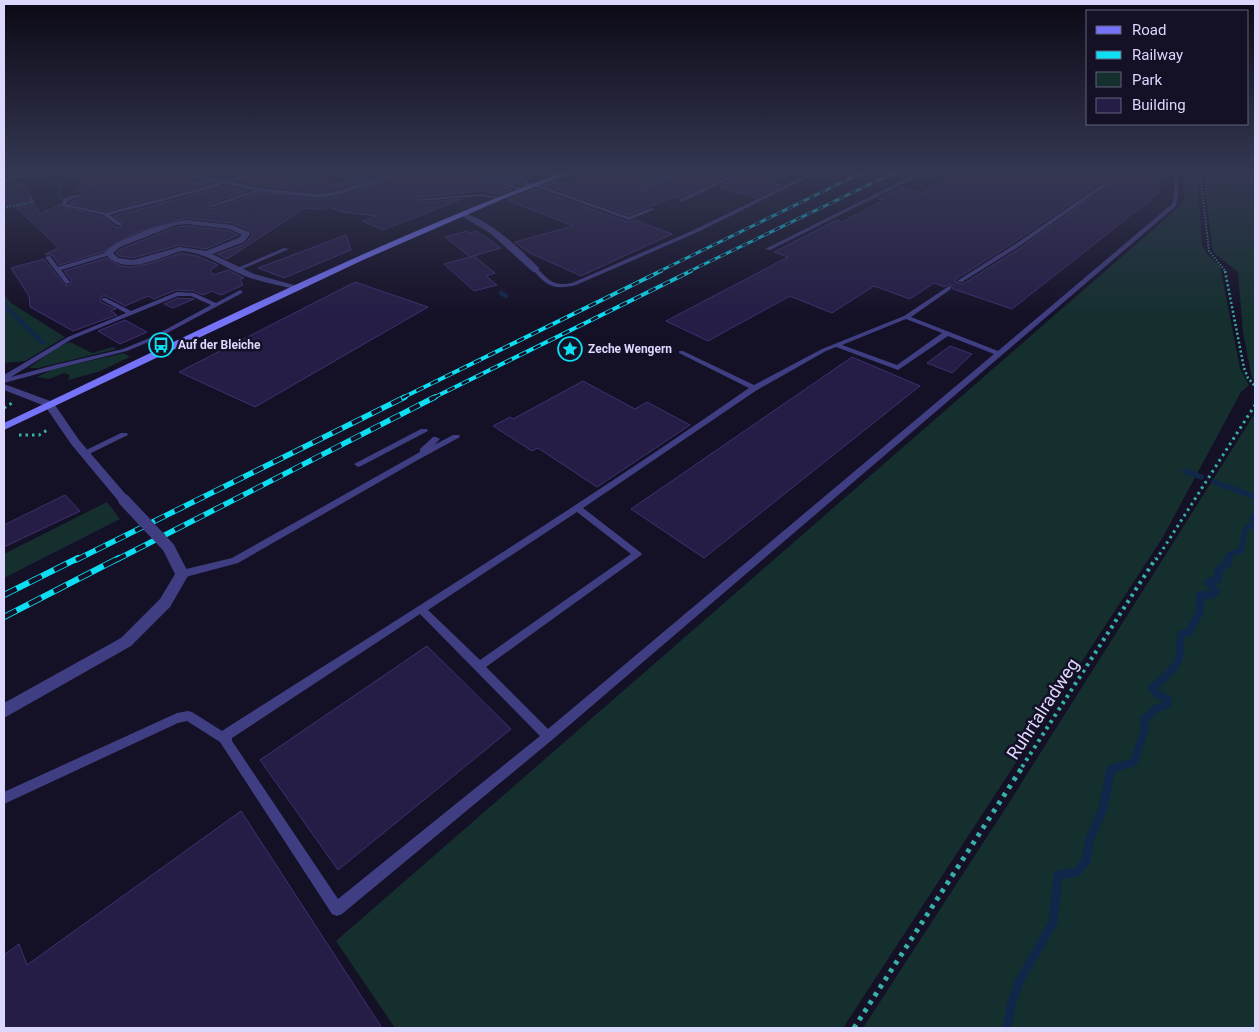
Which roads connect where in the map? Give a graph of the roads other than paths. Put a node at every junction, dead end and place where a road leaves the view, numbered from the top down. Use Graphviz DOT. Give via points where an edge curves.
graph roads {
  1 [pos="115,221"];
  2 [pos="446,221"];
  3 [pos="476,221"];
  4 [pos="716,221"];
  5 [pos="824,221"];
  6 [pos="1052,221"];
  7 [pos="1155,221"];
  8 [pos="119,224"];
  9 [pos="768,249"];
  10 [pos="286,250"];
  11 [pos="108,254"];
  12 [pos="205,254"];
  13 [pos="48,258"];
  14 [pos="272,259"];
  15 [pos="57,269"];
  16 [pos="536,270"];
  17 [pos="240,271"];
  18 [pos="960,281"];
  19 [pos="67,282"];
  20 [pos="297,287"];
  21 [pos="950,288"];
  22 [pos="240,292"];
  23 [pos="104,299"];
  24 [pos="216,305"];
  25 [pos="131,313"];
  26 [pos="906,317"];
  27 [pos="947,333"];
  28 [pos="836,345"];
  29 [pos="680,352"];
  30 [pos="998,353"];
  31 [pos="4,379"];
  32 [pos="4,388"];
  33 [pos="754,388"];
  34 [pos="49,404"];
  35 [pos="4,426"];
  36 [pos="424,431"];
  37 [pos="124,435"];
  38 [pos="456,437"];
  39 [pos="436,439"];
  40 [pos="84,454"];
  41 [pos="413,459"];
  42 [pos="358,464"];
  43 [pos="577,508"];
  44 [pos="182,574"];
  45 [pos="422,609"];
  46 [pos="478,666"];
  47 [pos="4,711"];
  48 [pos="548,736"];
  49 [pos="225,739"];
  50 [pos="4,798"];
  1 -- 8 [label="lane"];
  2 -- 20 [label="main road"];
  3 -- 16 [label="street" via="520,253"];
  4 -- 16 [label="lane" via="574,284 550,285"];
  5 -- 9 [label="lane"];
  6 -- 18 [label="lane"];
  7 -- 30 [label="lane"];
  10 -- 17 [label="lane"];
  11 -- 12 [label="street" via="124,263 180,248"];
  11 -- 12 [label="street" via="117,245 175,222 232,227 246,234 241,240"];
  11 -- 15 [label="lane"];
  12 -- 17 [label="street"];
  13 -- 15 [label="lane"];
  14 -- 17 [label="lane"];
  15 -- 19 [label="lane"];
  17 -- 20 [label="street"];
  20 -- 34 [label="main road"];
  21 -- 26 [label="lane"];
  22 -- 24 [label="lane"];
  23 -- 25 [label="lane"];
  24 -- 25 [label="lane" via="192,294 177,294"];
  24 -- 31 [label="lane" via="125,350"];
  25 -- 31 [label="lane" via="70,338"];
  26 -- 27 [label="lane"];
  26 -- 28 [label="lane"];
  27 -- 28 [label="lane" via="898,368"];
  27 -- 30 [label="lane"];
  28 -- 33 [label="lane"];
  29 -- 33 [label="lane"];
  30 -- 48 [label="lane"];
  32 -- 34 [label="street"];
  33 -- 43 [label="lane"];
  34 -- 35 [label="main road"];
  34 -- 40 [label="street"];
  36 -- 42 [label="lane"];
  37 -- 40 [label="lane"];
  38 -- 41 [label="lane"];
  39 -- 41 [label="lane"];
  40 -- 44 [label="street, bridge" via="169,548"];
  41 -- 44 [label="lane" via="235,561"];
  43 -- 45 [label="lane"];
  43 -- 46 [label="lane" via="637,554"];
  44 -- 47 [label="street" via="165,603 126,642"];
  45 -- 46 [label="lane"];
  45 -- 49 [label="lane"];
  46 -- 48 [label="lane"];
  48 -- 49 [label="lane" via="337,909"];
  49 -- 50 [label="lane" via="188,716 177,718"];
}
